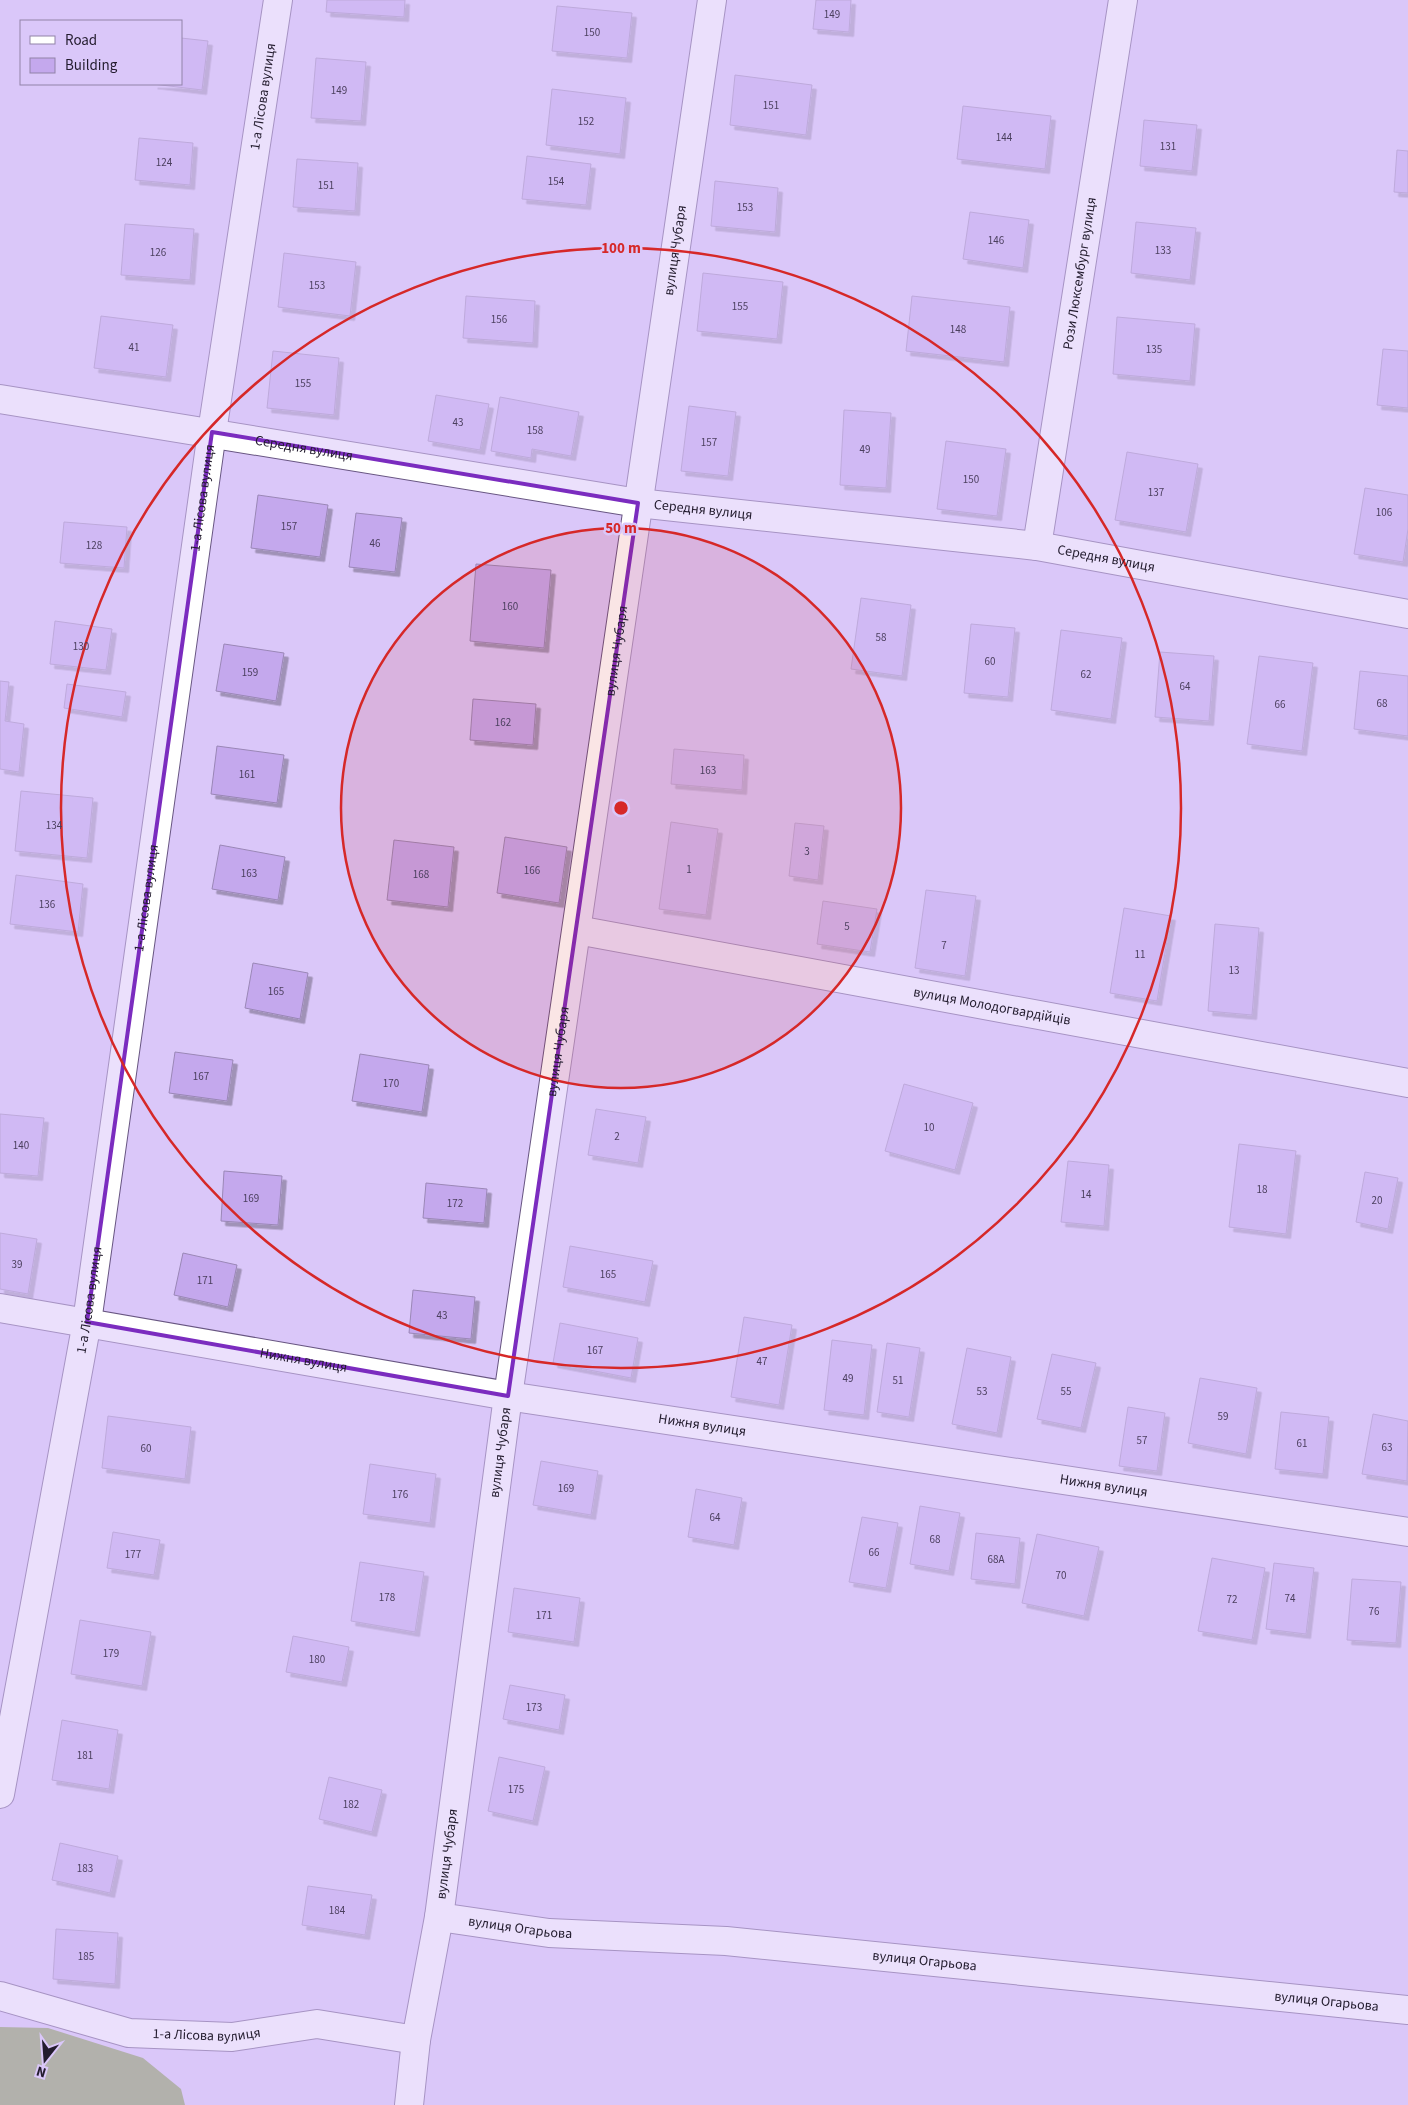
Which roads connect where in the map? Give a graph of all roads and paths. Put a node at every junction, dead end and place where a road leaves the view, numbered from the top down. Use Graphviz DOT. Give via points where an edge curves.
graph roads {
  1 [pos="278,0"];
  2 [pos="712,0"];
  3 [pos="1123,0"];
  4 [pos="0,399"];
  5 [pos="212,432"];
  6 [pos="638,504"];
  7 [pos="1036,546"];
  8 [pos="1408,614"];
  9 [pos="576,930"];
  10 [pos="1408,1083"];
  11 [pos="0,1308"];
  12 [pos="87,1322"];
  13 [pos="508,1396"];
  14 [pos="1408,1532"];
  15 [pos="0,1794"];
  16 [pos="439,1917"];
  17 [pos="0,1996"];
  18 [pos="1408,2010"];
  19 [pos="416,2040"];
  20 [pos="409,2105"];
  1 -- 5 [label="street, 1-а Лісова вулиця"];
  2 -- 6 [label="street, вулиця Чубаря"];
  3 -- 7 [label="street, Рози Люксембург вулиця"];
  4 -- 5 [label="street, Середня вулиця"];
  5 -- 6 [label="street, Середня вулиця"];
  5 -- 12 [label="street, 1-а Лісова вулиця"];
  6 -- 7 [label="street, Середня вулиця"];
  6 -- 9 [label="street, вулиця Чубаря"];
  7 -- 8 [label="street, Середня вулиця"];
  9 -- 10 [label="street, вулиця Молодогвардійців"];
  9 -- 13 [label="street, вулиця Чубаря"];
  11 -- 12 [label="street, Нижня вулиця"];
  12 -- 13 [label="street, Нижня вулиця"];
  12 -- 15 [label="street, 1-а Лісова вулиця"];
  13 -- 14 [label="street, Нижня вулиця"];
  13 -- 16 [label="street, вулиця Чубаря"];
  16 -- 18 [label="street, вулиця Огарьова" via="549,1933 726,1941"];
  16 -- 19 [label="street, вулиця Чубаря"];
  17 -- 19 [label="street, 1-а Лісова вулиця" via="129,2033 232,2037 318,2024"];
  19 -- 20 [label="street, вулиця Чубаря"];
}
